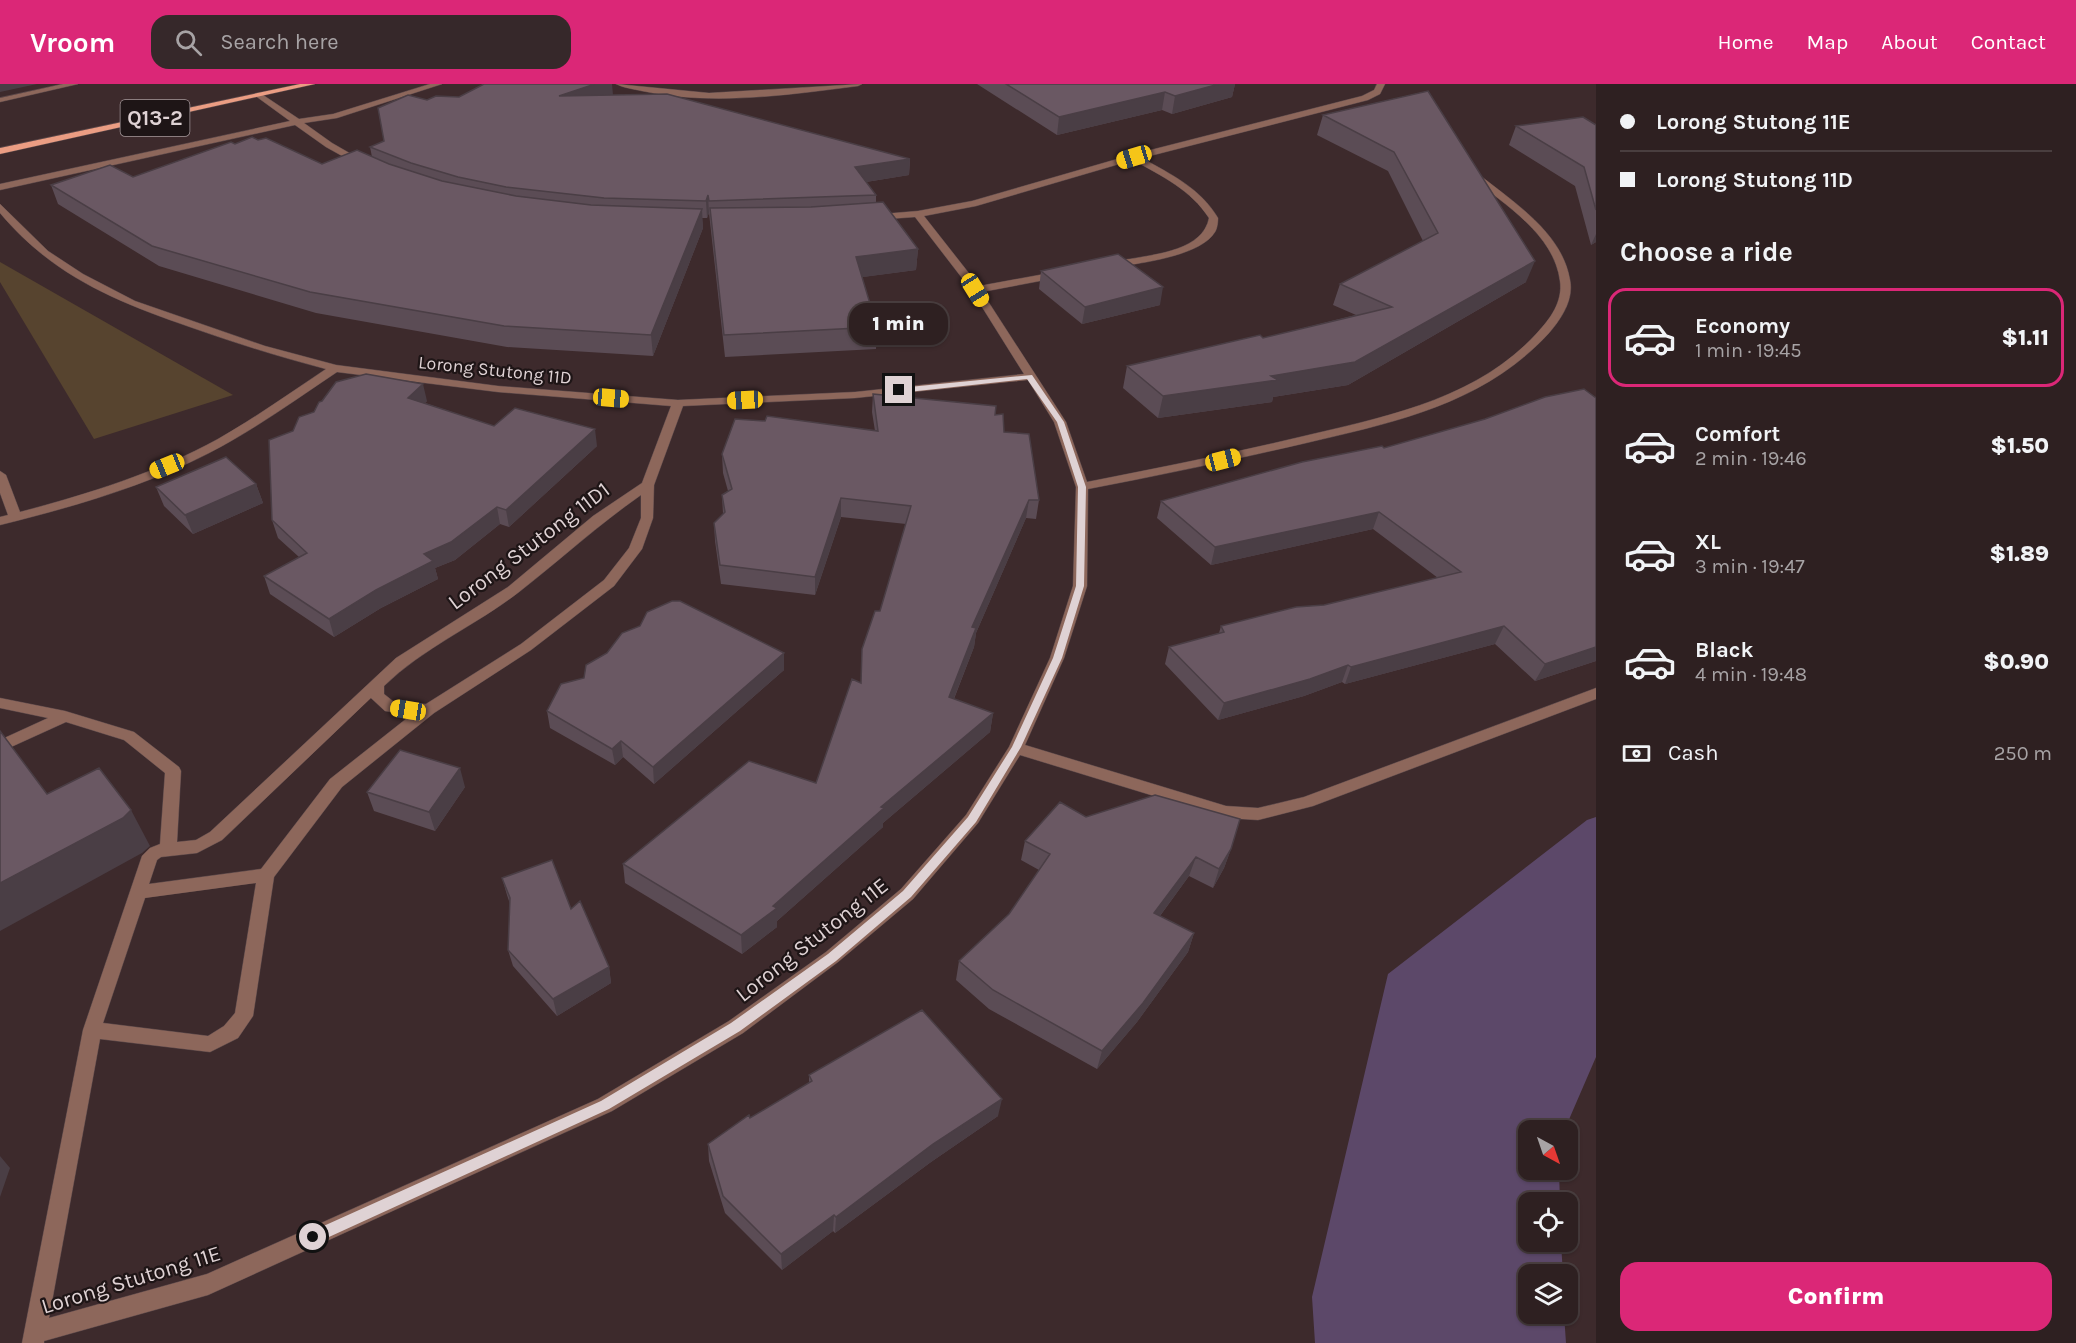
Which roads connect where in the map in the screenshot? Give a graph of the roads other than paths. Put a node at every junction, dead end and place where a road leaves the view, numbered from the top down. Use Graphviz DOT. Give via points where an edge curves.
graph roads {
  1 [pos="74,84"];
  2 [pos="311,84"];
  3 [pos="438,84"];
  4 [pos="620,84"];
  5 [pos="858,84"];
  6 [pos="1381,84"];
  7 [pos="260,95"];
  8 [pos="0,100"];
  9 [pos="297,122"];
  10 [pos="0,151"];
  11 [pos="1134,157"];
  12 [pos="367,166"];
  13 [pos="1469,171"];
  14 [pos="0,187"];
  15 [pos="0,207"];
  16 [pos="918,214"];
  17 [pos="862,218"];
  18 [pos="1093,268"];
  19 [pos="1069,273"];
  20 [pos="975,290"];
  21 [pos="335,368"];
  22 [pos="1029,377"];
  23 [pos="678,403"];
  24 [pos="0,475"];
  25 [pos="648,485"];
  26 [pos="1082,487"];
  27 [pos="15,517"];
  28 [pos="0,521"];
  29 [pos="376,683"];
  30 [pos="1596,693"];
  31 [pos="0,703"];
  32 [pos="429,709"];
  33 [pos="65,716"];
  34 [pos="0,746"];
  35 [pos="1016,747"];
  36 [pos="168,847"];
  37 [pos="266,875"];
  38 [pos="137,892"];
  39 [pos="92,1030"];
  40 [pos="34,1337"];
  1 -- 8 [label="street"];
  2 -- 7 [label="main road, Q13-2"];
  3 -- 9 [label="street" via="334,116"];
  4 -- 5 [label="street" via="645,91 725,96"];
  6 -- 11 [label="street" via="1377,92 1365,98"];
  7 -- 9 [label="street"];
  7 -- 10 [label="main road, Q13-2"];
  9 -- 12 [label="street"];
  9 -- 14 [label="street"];
  11 -- 16 [label="street" via="1018,192"];
  11 -- 18 [label="street" via="1206,204 1215,227 1209,236 1163,255"];
  13 -- 26 [label="street" via="1547,240 1561,262 1566,280 1560,311 1541,337 1506,369 1459,394 1398,417 1223,460"];
  15 -- 21 [label="street, Lorong Stutong 11D" via="45,253 131,303 261,348"];
  16 -- 17 [label="street"];
  16 -- 20 [label="street, Lorong Stutong 11E"];
  19 -- 20 [label="street"];
  20 -- 22 [label="street, Lorong Stutong 11E"];
  21 -- 23 [label="street, Lorong Stutong 11D" via="498,389"];
  21 -- 27 [label="street" via="203,452 75,501"];
  22 -- 23 [label="street, Lorong Stutong 11D" via="855,395"];
  22 -- 26 [label="street, Lorong Stutong 11E" via="1060,422"];
  23 -- 25 [label="street"];
  24 -- 27 [label="street"];
  25 -- 29 [label="street, Lorong Stutong 11D1" via="598,519 513,590 401,661"];
  25 -- 32 [label="street" via="647,518 635,549 609,583 526,647"];
  26 -- 35 [label="street, Lorong Stutong 11E" via="1080,586 1057,658"];
  27 -- 28 [label="street"];
  29 -- 32 [label="street" via="377,696 390,706"];
  29 -- 36 [label="street, Lorong Stutong 11D1" via="216,836 194,847"];
  30 -- 35 [label="street" via="1307,802 1258,814 1226,812 1191,803"];
  31 -- 33 [label="street"];
  32 -- 37 [label="street" via="336,783"];
  33 -- 34 [label="street"];
  33 -- 36 [label="street" via="129,736 173,771"];
  35 -- 40 [label="street, Lorong Stutong 11E" via="972,819 907,894 832,957 735,1027 594,1110 208,1284"];
  36 -- 38 [label="street" via="150,856"];
  37 -- 38 [label="street"];
  37 -- 39 [label="street" via="244,1016 231,1032 210,1044"];
  38 -- 39 [label="street"];
  39 -- 40 [label="street"];
}
